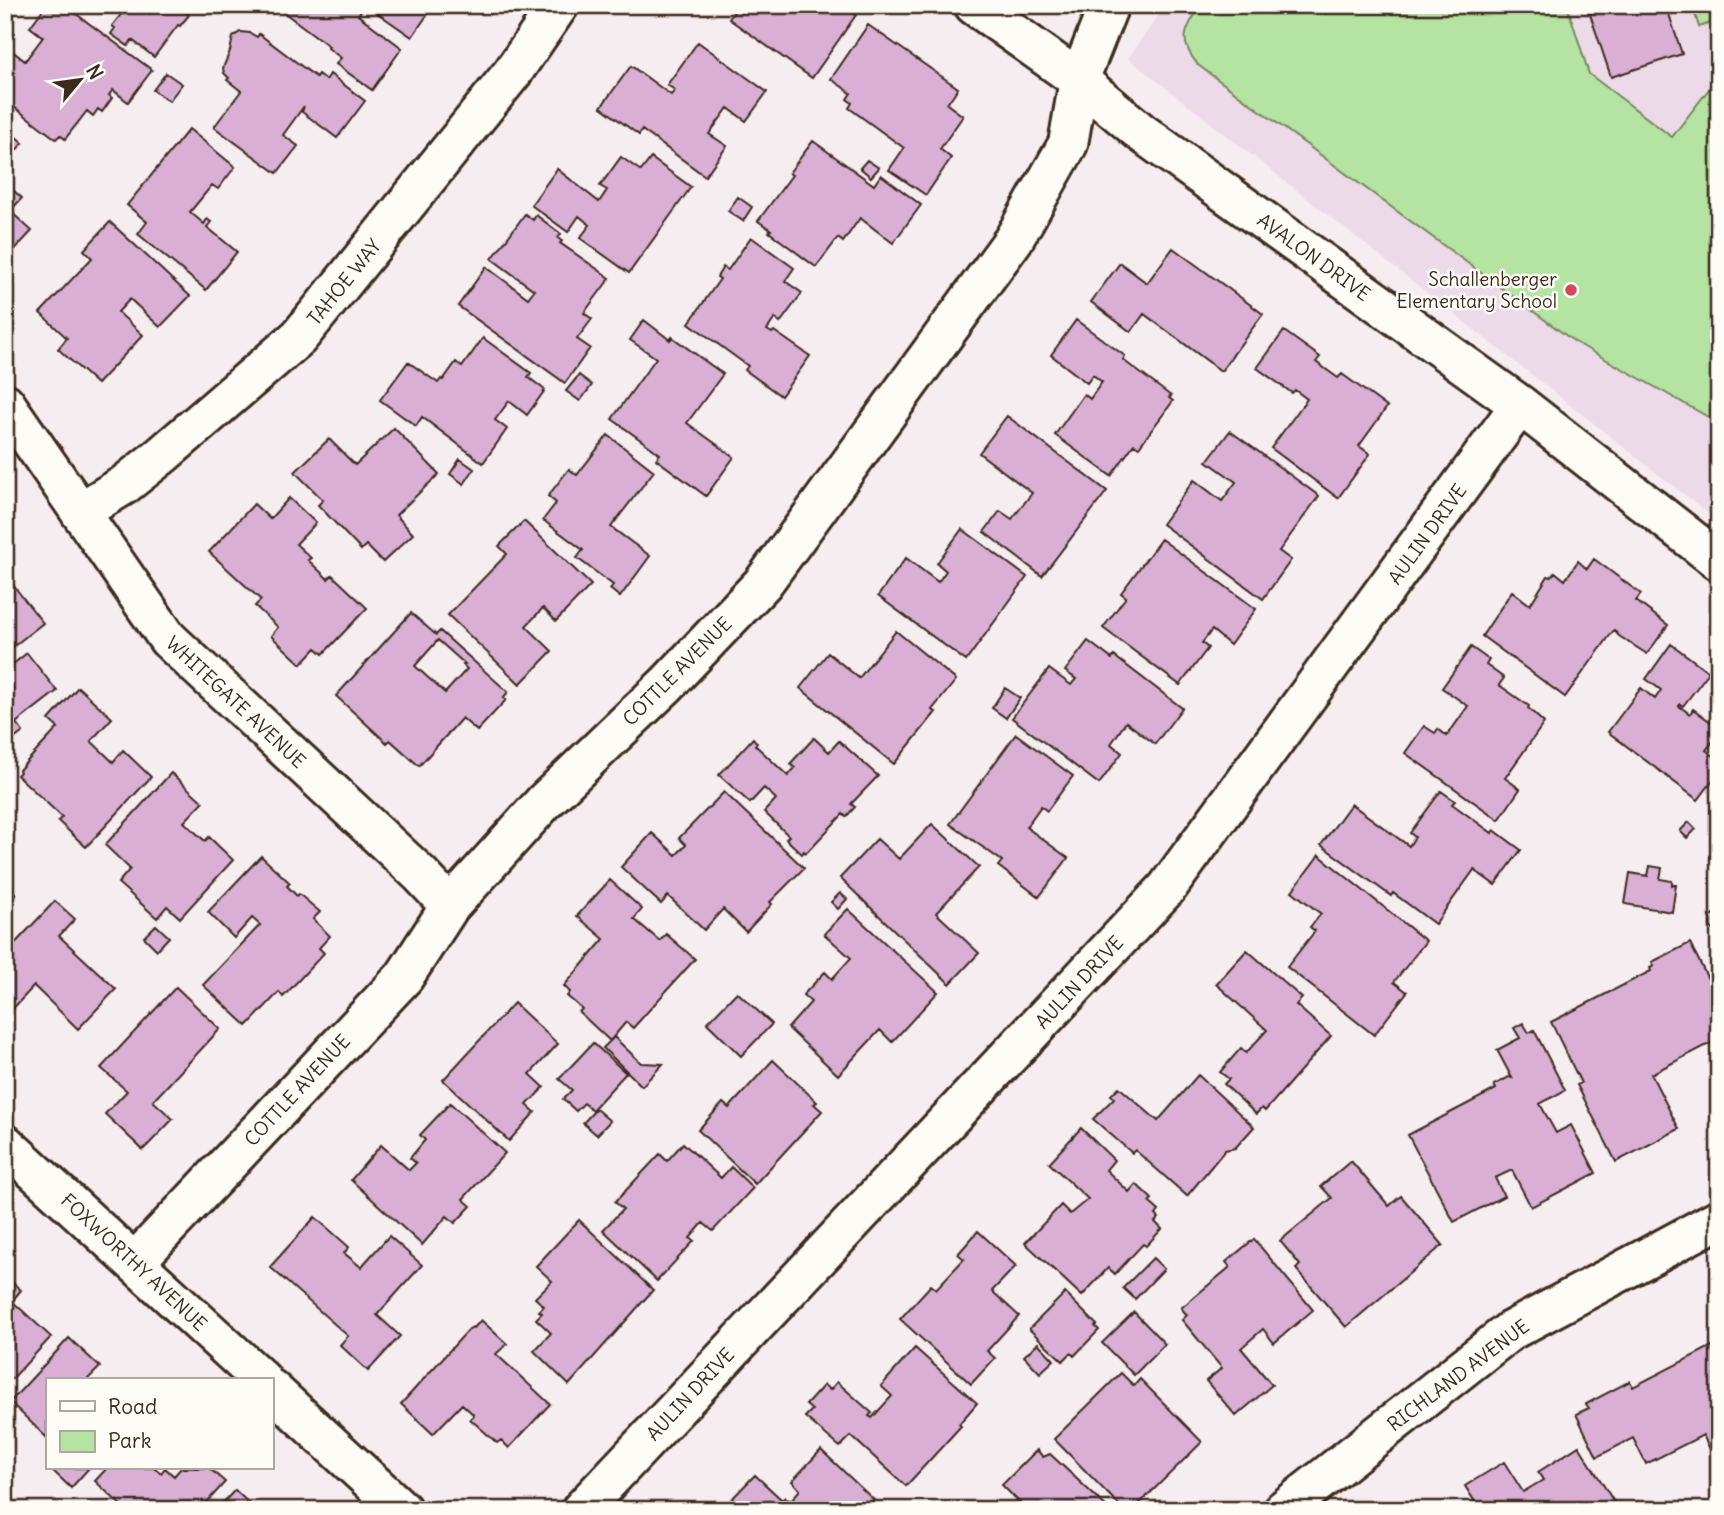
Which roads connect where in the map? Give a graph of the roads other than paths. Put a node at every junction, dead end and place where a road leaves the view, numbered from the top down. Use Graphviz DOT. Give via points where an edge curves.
graph roads {
  1 [pos="559,5"];
  2 [pos="974,5"];
  3 [pos="1109,5"];
  4 [pos="1079,80"];
  5 [pos="5,403"];
  6 [pos="1520,405"];
  7 [pos="80,512"];
  8 [pos="1719,561"];
  9 [pos="450,906"];
  10 [pos="5,1144"];
  11 [pos="1719,1219"];
  12 [pos="135,1262"];
  13 [pos="260,1378"];
  14 [pos="273,1391"];
  15 [pos="402,1510"];
  16 [pos="581,1510"];
  17 [pos="1283,1510"];
  1 -- 7 [label="street, TAHOE WAY" via="513,72 299,337 162,455"];
  2 -- 4 [label="street, AVALON DRIVE"];
  3 -- 4 [label="street, COTTLE AVENUE"];
  4 -- 6 [label="street, AVALON DRIVE" via="1142,133"];
  4 -- 9 [label="street, COTTLE AVENUE" via="1068,144 1014,239 763,583 667,684 544,802"];
  5 -- 7 [label="street, WHITEGATE AVENUE"];
  6 -- 8 [label="street, AVALON DRIVE"];
  6 -- 16 [label="street, AULIN DRIVE" via="1167,888"];
  7 -- 9 [label="street, WHITEGATE AVENUE" via="168,639"];
  9 -- 12 [label="street, COTTLE AVENUE" via="404,977"];
  10 -- 12 [label="street, FOXWORTHY AVENUE"];
  11 -- 17 [label="street, RICHLAND AVENUE" via="1510,1331"];
  12 -- 13 [label="street, FOXWORTHY AVENUE"];
  14 -- 15 [label="street"];
}
